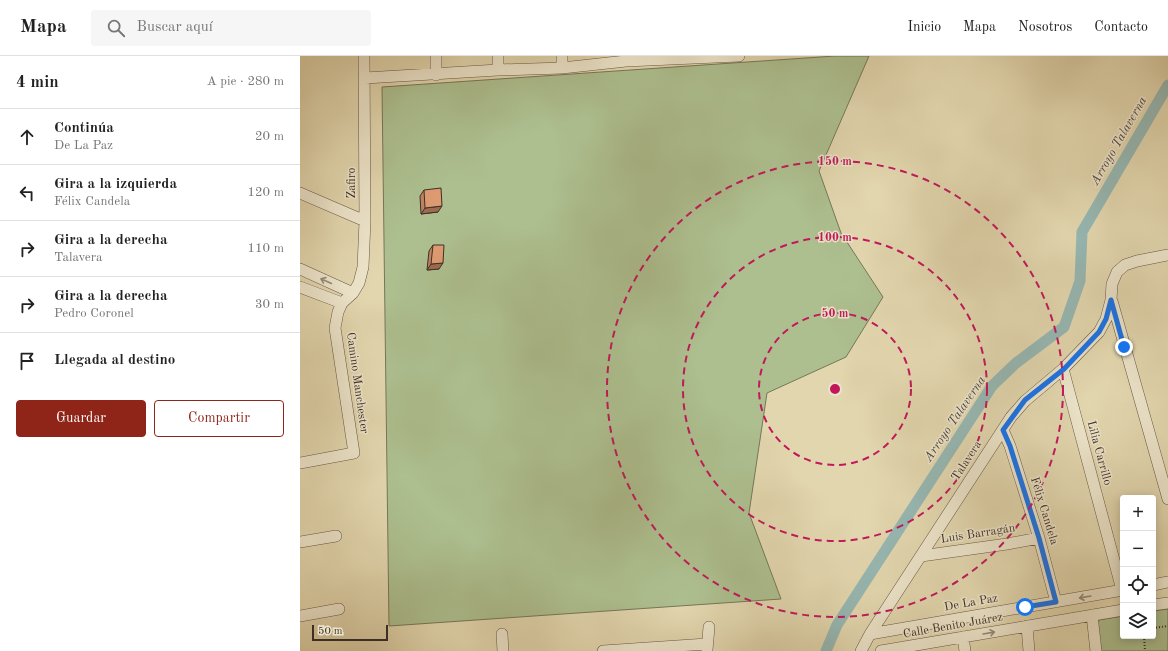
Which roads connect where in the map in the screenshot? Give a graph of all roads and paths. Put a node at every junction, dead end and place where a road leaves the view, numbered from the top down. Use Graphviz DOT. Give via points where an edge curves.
graph roads {
  1 [pos="364,56"];
  2 [pos="436,56"];
  3 [pos="498,56"];
  4 [pos="562,56"];
  5 [pos="739,56"];
  6 [pos="688,58"];
  7 [pos="626,59"];
  8 [pos="562,68"];
  9 [pos="498,70"];
  10 [pos="436,75"];
  11 [pos="365,78"];
  12 [pos="300,193"];
  13 [pos="365,221"];
  14 [pos="1168,255"];
  15 [pos="300,269"];
  16 [pos="300,287"];
  17 [pos="353,293"];
  18 [pos="1111,300"];
  19 [pos="342,304"];
  20 [pos="1064,369"];
  21 [pos="1003,430"];
  22 [pos="300,463"];
  23 [pos="1168,499"];
  24 [pos="336,536"];
  25 [pos="1039,538"];
  26 [pos="300,542"];
  27 [pos="921,556"];
  28 [pos="1120,582"];
  29 [pos="1168,582"];
  30 [pos="1156,584"];
  31 [pos="1120,590"];
  32 [pos="1056,602"];
  33 [pos="1168,603"];
  34 [pos="1156,605"];
  35 [pos="339,609"];
  36 [pos="1120,610"];
  37 [pos="1092,615"];
  38 [pos="300,616"];
  39 [pos="1027,626"];
  40 [pos="1168,626"];
  41 [pos="709,627"];
  42 [pos="1156,628"];
  43 [pos="502,634"];
  44 [pos="870,634"];
  45 [pos="963,637"];
  46 [pos="1144,639"];
  47 [pos="707,647"];
  48 [pos="644,650"];
  49 [pos="898,650"];
  50 [pos="503,651"];
  51 [pos="603,651"];
  52 [pos="861,651"];
  53 [pos="881,651"];
  54 [pos="965,651"];
  55 [pos="1029,651"];
  56 [pos="1096,651"];
  57 [pos="1146,651"];
  1 -- 11 [label="street, Zafiro"];
  2 -- 10 [label="street"];
  3 -- 9 [label="street"];
  4 -- 8 [label="street"];
  5 -- 6 [label="street"];
  6 -- 7 [label="street"];
  7 -- 8 [label="street"];
  8 -- 9 [label="street"];
  9 -- 10 [label="street"];
  10 -- 11 [label="street"];
  11 -- 13 [label="street, Zafiro"];
  12 -- 13 [label="street"];
  13 -- 17 [label="street, Zafiro" via="363,267 359,283"];
  14 -- 18 [label="street, Talavera" via="1137,260 1125,265 1117,272 1112,284"];
  17 -- 15 [label="street, one-way"];
  16 -- 19 [label="street"];
  17 -- 19 [label="street, Zafiro"];
  18 -- 20 [label="street, Talavera" via="1099,332"];
  18 -- 23 [label="street"];
  19 -- 22 [label="street, Camino Manchester" via="335,328 354,453"];
  20 -- 21 [label="street, Talavera" via="1025,400"];
  20 -- 28 [label="street, Lilia Carrillo"];
  21 -- 25 [label="street, Félix Candela"];
  21 -- 27 [label="street, Talavera"];
  24 -- 26 [label="street"];
  25 -- 27 [label="street, Luis Barragán"];
  25 -- 32 [label="street, Félix Candela"];
  27 -- 44 [label="street, Talavera"];
  29 -- 30 [label="street"];
  31 -- 32 [label="street, De La Paz, one-way"];
  32 -- 44 [label="street, De La Paz"];
  33 -- 34 [label="street"];
  35 -- 38 [label="street"];
  36 -- 37 [label="street, Calle Benito Juárez"];
  37 -- 39 [label="street, Calle Benito Juárez"];
  37 -- 56 [label="street"];
  45 -- 39 [label="street, Calle Benito Juárez, one-way"];
  39 -- 55 [label="street"];
  40 -- 42 [label="path"];
  41 -- 47 [label="street"];
  43 -- 50 [label="street"];
  44 -- 52 [label="street, Talavera"];
  45 -- 49 [label="street, Calle Benito Juárez"];
  45 -- 54 [label="street"];
  46 -- 57 [label="path"];
  47 -- 48 [label="street"];
  48 -- 51 [label="street"];
  49 -- 53 [label="street, Calle Benito Juárez"];
}
